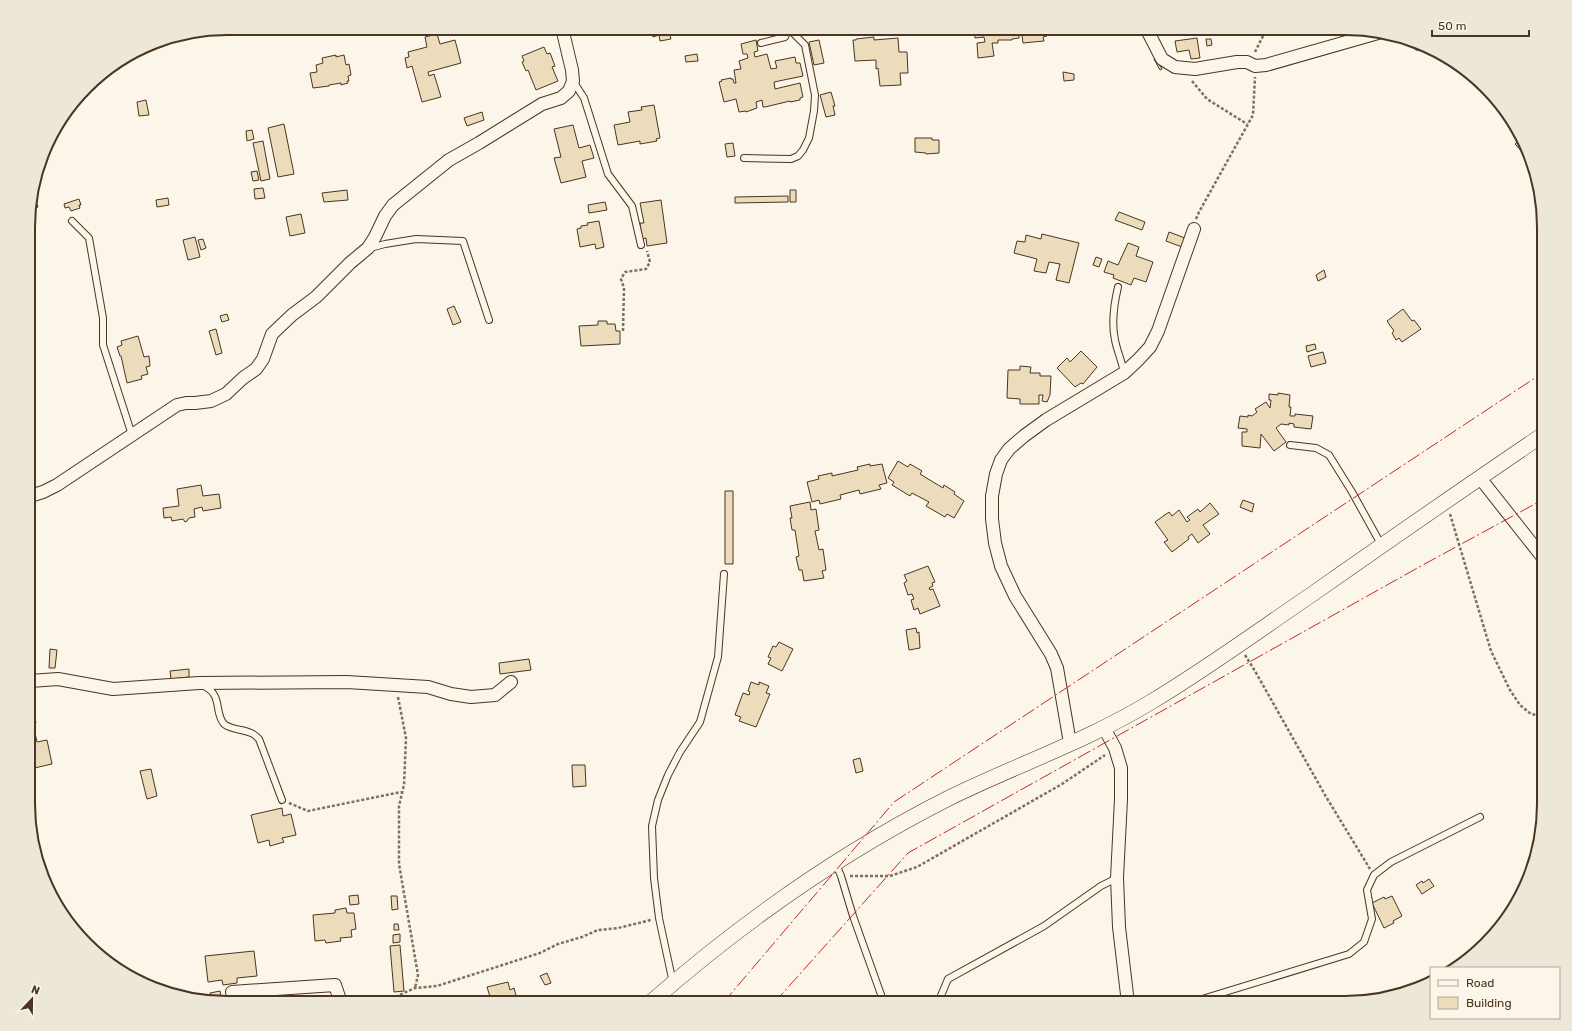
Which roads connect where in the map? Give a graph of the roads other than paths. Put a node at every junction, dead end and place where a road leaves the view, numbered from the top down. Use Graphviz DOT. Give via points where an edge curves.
graph roads {
  1 [pos="564,35"];
  2 [pos="786,35"];
  3 [pos="796,35"];
  4 [pos="1150,35"];
  5 [pos="1368,37"];
  6 [pos="761,43"];
  7 [pos="573,81"];
  8 [pos="744,158"];
  9 [pos="72,221"];
  10 [pos="1194,229"];
  11 [pos="641,245"];
  12 [pos="368,248"];
  13 [pos="1118,287"];
  14 [pos="489,320"];
  15 [pos="1124,373"];
  16 [pos="132,435"];
  17 [pos="1537,439"];
  18 [pos="1290,445"];
  19 [pos="1480,478"];
  20 [pos="35,494"];
  21 [pos="1382,546"];
  22 [pos="1537,550"];
  23 [pos="724,574"];
  24 [pos="35,681"];
  25 [pos="510,682"];
  26 [pos="199,683"];
  27 [pos="1104,728"];
  28 [pos="1070,744"];
  29 [pos="282,800"];
  30 [pos="1480,817"];
  31 [pos="838,870"];
  32 [pos="1117,878"];
  33 [pos="673,983"];
  34 [pos="232,992"];
  35 [pos="339,996"];
  36 [pos="658,996"];
  37 [pos="882,996"];
  38 [pos="941,996"];
  39 [pos="1127,996"];
  40 [pos="1212,996"];
  1 -- 7 [label="street"];
  2 -- 6 [label="lane"];
  3 -- 8 [label="lane" via="805,45 816,95 809,138 804,150 791,159"];
  4 -- 5 [label="street" via="1162,59 1175,66 1196,69 1237,62 1247,62 1255,66 1266,65"];
  7 -- 11 [label="lane" via="584,98 608,174 632,206"];
  7 -- 12 [label="street" via="569,91 561,98 542,104 449,160 393,205"];
  9 -- 16 [label="lane" via="89,238 103,318 103,345"];
  10 -- 15 [label="street" via="1158,331 1150,347"];
  12 -- 14 [label="lane" via="416,239 463,241"];
  12 -- 16 [label="street" via="272,334 263,359 256,369 226,394 211,401 177,405"];
  13 -- 15 [label="lane" via="1113,325"];
  15 -- 28 [label="street" via="1046,420 1009,449 1001,460 992,496 995,543 1001,566 1015,596 1052,654 1057,668"];
  16 -- 20 [label="street" via="57,485"];
  17 -- 19 [label="street"];
  18 -- 21 [label="lane" via="1316,448 1329,455"];
  19 -- 21 [label="street"];
  19 -- 22 [label="street"];
  21 -- 27 [label="street" via="1152,702"];
  23 -- 33 [label="lane" via="718,657 700,722 668,775 658,800 652,826 659,918"];
  24 -- 26 [label="street" via="58,679 113,689"];
  25 -- 26 [label="street" via="494,694 471,698 428,687 347,682"];
  26 -- 29 [label="lane" via="215,694 222,722 259,738"];
  27 -- 28 [label="street"];
  27 -- 32 [label="street" via="1115,748 1121,768"];
  28 -- 31 [label="street" via="994,776 888,831"];
  30 -- 40 [label="lane" via="1391,862 1374,875 1367,890 1372,919 1364,942 1349,954"];
  31 -- 33 [label="street" via="744,926"];
  31 -- 37 [label="lane"];
  32 -- 38 [label="lane" via="1101,886 1044,926 948,979"];
  32 -- 39 [label="street" via="1119,927"];
  33 -- 36 [label="street"];
  34 -- 35 [label="street" via="335,985"];
}
